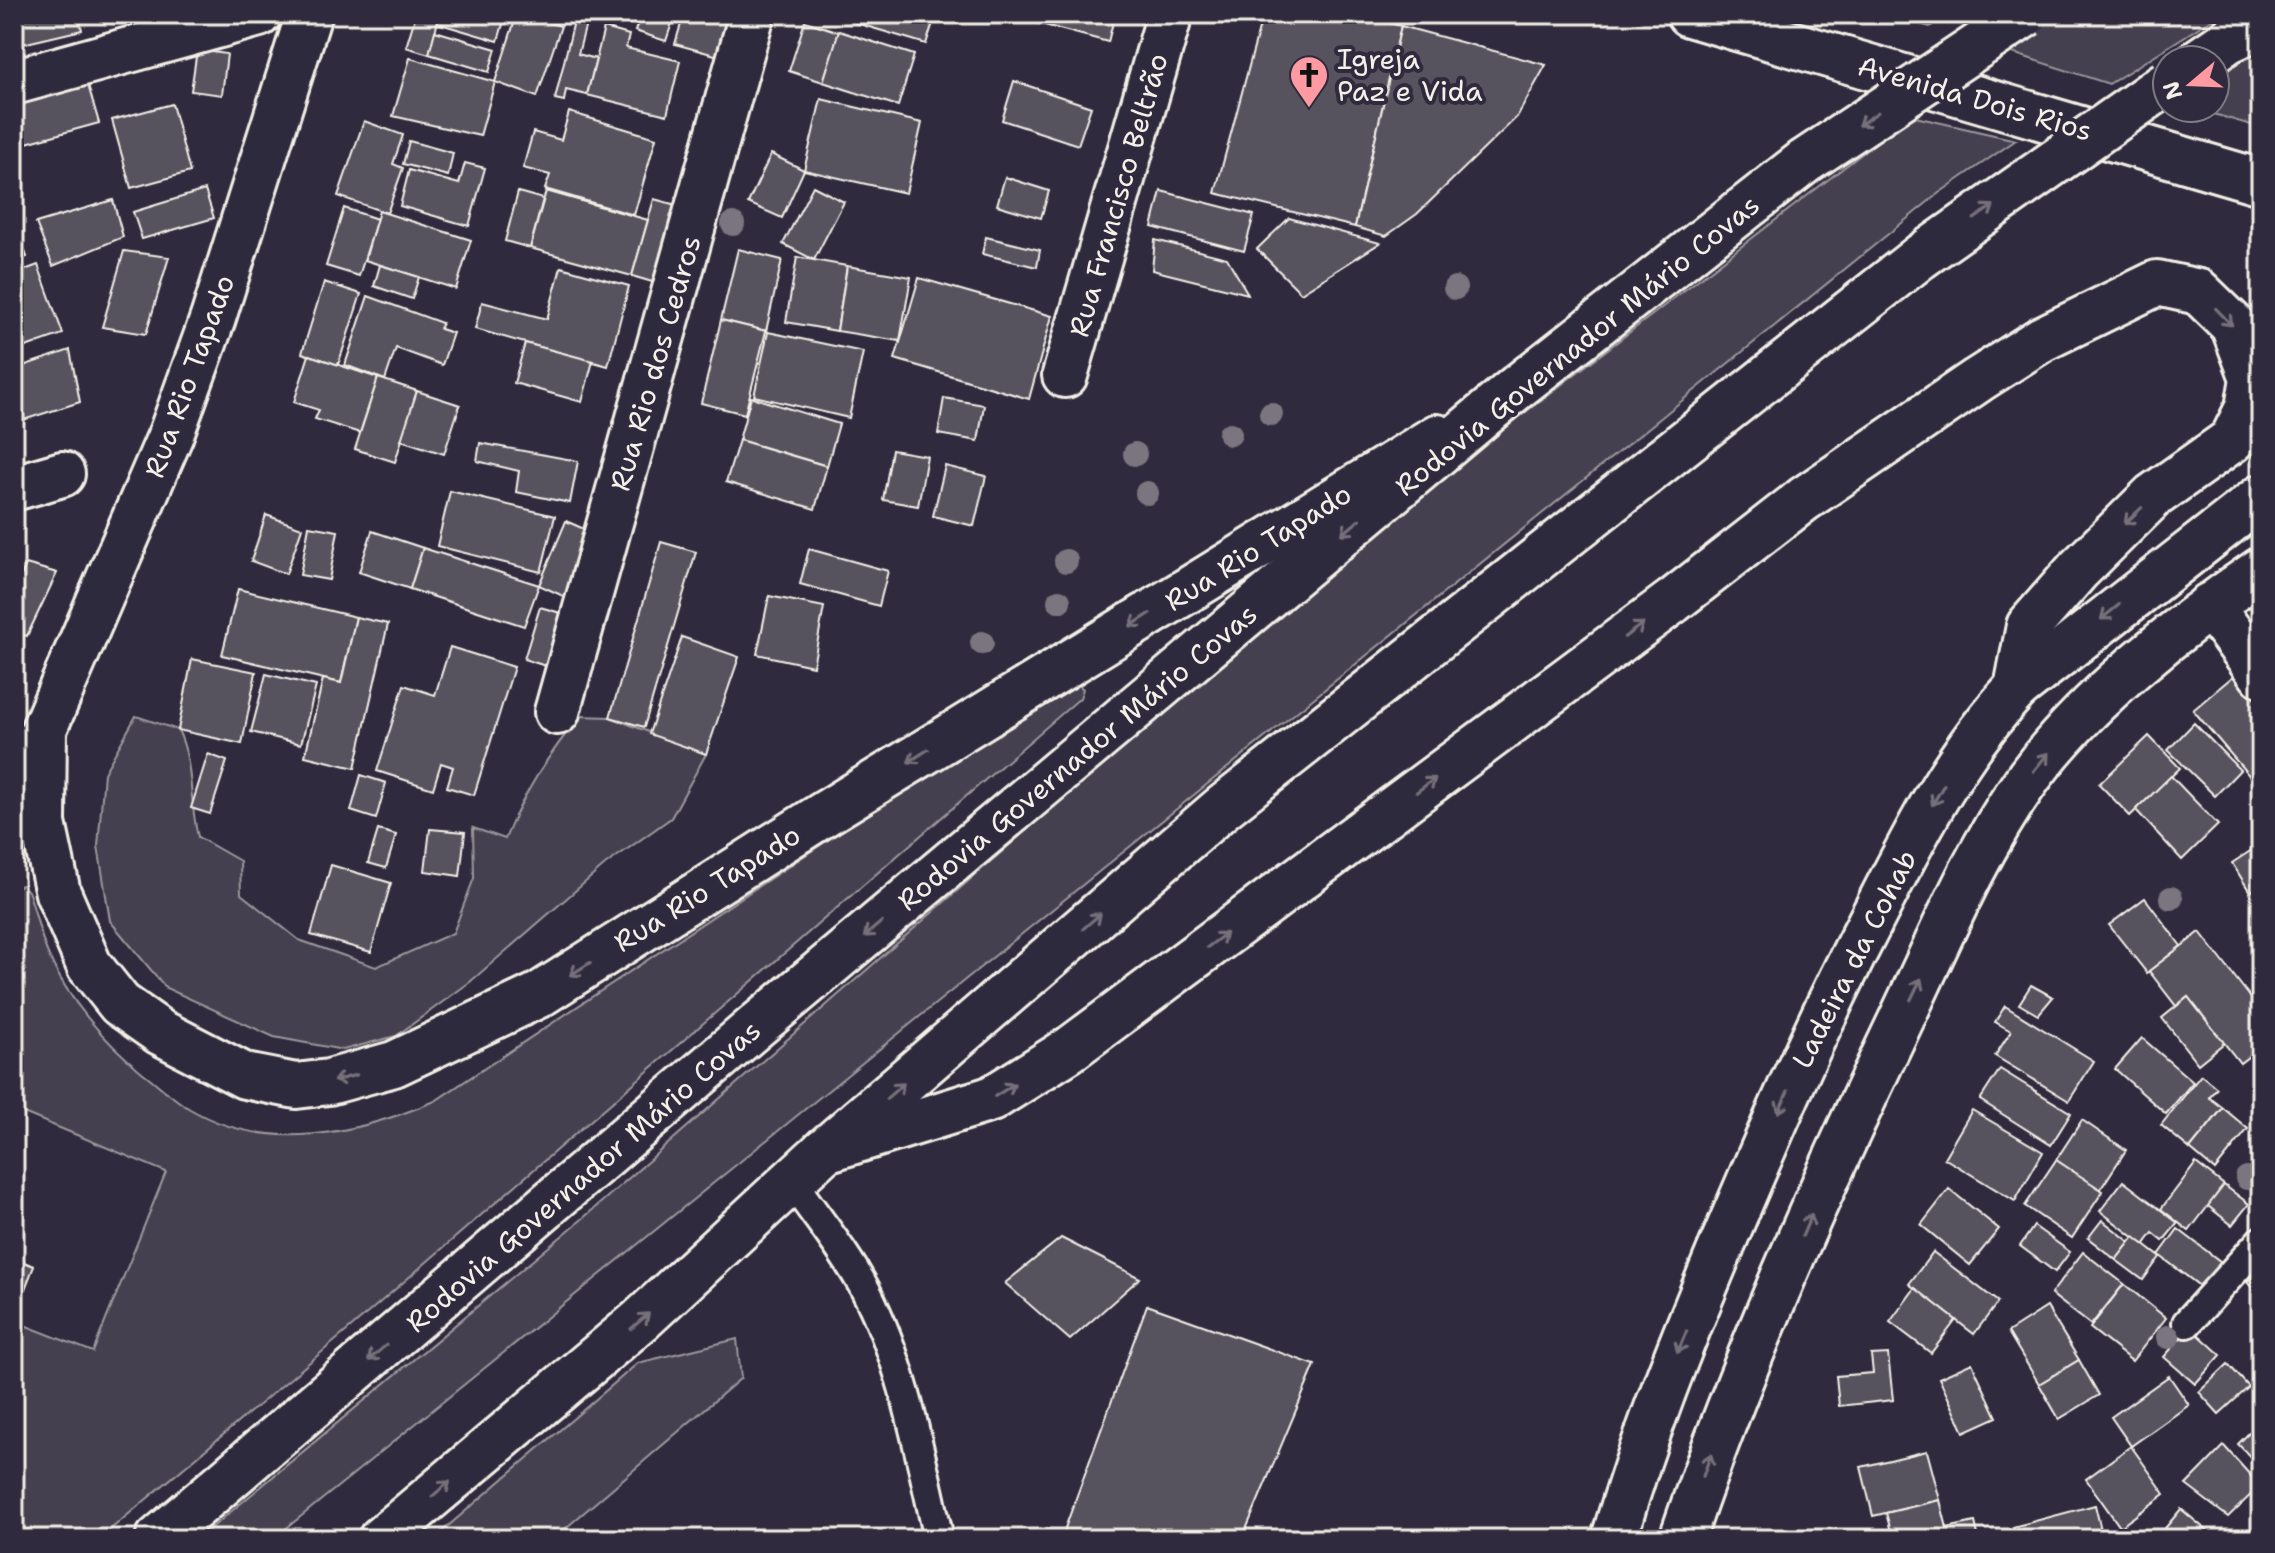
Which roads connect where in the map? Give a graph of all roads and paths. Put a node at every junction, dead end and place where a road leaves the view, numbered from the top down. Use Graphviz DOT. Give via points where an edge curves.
graph roads {
  1 [pos="259,14"];
  2 [pos="309,14"];
  3 [pos="752,14"];
  4 [pos="1170,14"];
  5 [pos="1689,14"];
  6 [pos="2026,14"];
  7 [pos="14,82"];
  8 [pos="2151,94"];
  9 [pos="2261,182"];
  10 [pos="1065,375"];
  11 [pos="1516,388"];
  12 [pos="62,474"];
  13 [pos="14,488"];
  14 [pos="2261,497"];
  15 [pos="2261,570"];
  16 [pos="2210,605"];
  17 [pos="2261,674"];
  18 [pos="2017,688"];
  19 [pos="557,712"];
  20 [pos="44,729"];
  21 [pos="14,795"];
  22 [pos="825,1150"];
  23 [pos="793,1183"];
  24 [pos="2261,1241"];
  25 [pos="2187,1323"];
  26 [pos="158,1539"];
  27 [pos="381,1539"];
  28 [pos="939,1539"];
  29 [pos="1614,1539"];
  30 [pos="1682,1539"];
  1 -- 7 [label="main road"];
  2 -- 20 [label="main road, Rua Rio Tapado" via="171,434"];
  3 -- 19 [label="main road, Rua Rio dos Cedros"];
  4 -- 10 [label="main road, Rua Francisco Beltrão"];
  5 -- 9 [label="main road, Avenida Dois Rios"];
  6 -- 11 [label="main road, Rodovia Governador Mário Covas, one-way, bridge" via="1804,162"];
  22 -- 8 [label="main road, one-way, bridge" via="1222,808 1920,257"];
  11 -- 20 [label="main road, Rua Rio Tapado, one-way" via="539,995 394,1064 329,1082 296,1086 245,1076 160,1032 120,1004 89,965 58,893 43,823"];
  11 -- 26 [label="main road, Rodovia Governador Mário Covas, one-way" via="767,1017"];
  12 -- 13 [label="main road"];
  14 -- 18 [label="main road, Ladeira da Cohab, one-way"];
  15 -- 16 [label="main road"];
  16 -- 17 [label="main road"];
  30 -- 16 [label="main road, one-way" via="1726,1415 1849,1129 1983,849 2061,738"];
  22 -- 18 [label="main road, one-way" via="991,1099 1069,1050 1804,499 1978,380 2042,339 2157,283 2199,292 2233,325 2253,378 2248,408 2232,440 2153,496 2029,626"];
  18 -- 29 [label="main road, Ladeira da Cohab, one-way" via="1987,720 1951,773 1805,1054 1675,1357 1640,1447"];
  20 -- 21 [label="main road, Rua Rio Tapado"];
  22 -- 23 [label="main road"];
  27 -- 23 [label="main road, one-way" via="641,1320"];
  23 -- 28 [label="lane" via="865,1289 884,1333"];
  24 -- 25 [label="lane"];
}
